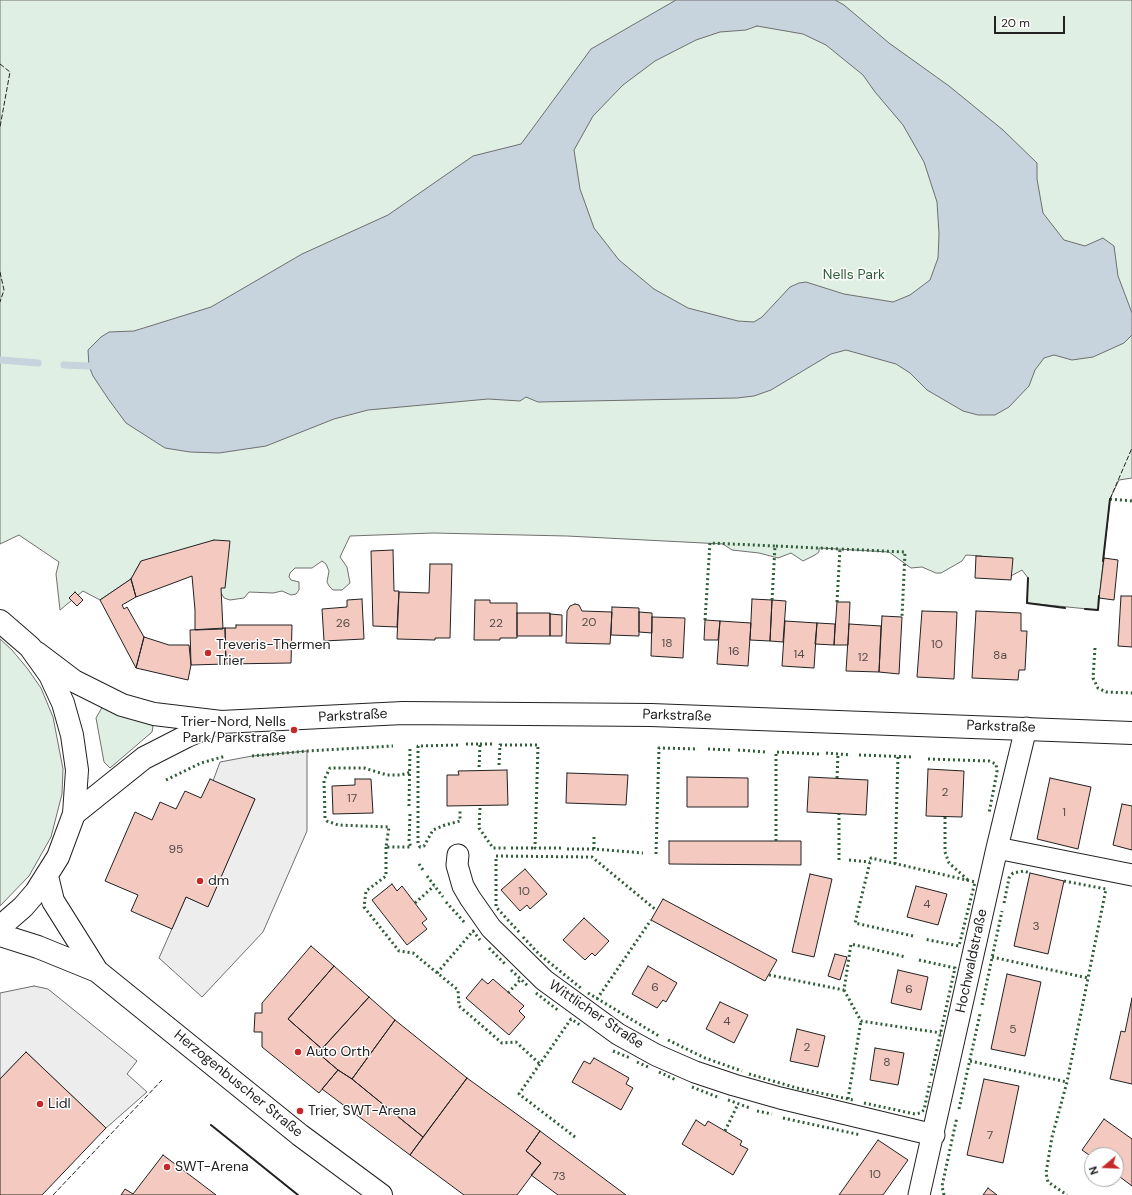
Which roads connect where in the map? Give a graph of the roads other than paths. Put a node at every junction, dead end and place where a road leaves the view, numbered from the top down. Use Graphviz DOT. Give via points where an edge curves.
graph roads {
  1 [pos="0,621"];
  2 [pos="30,648"];
  3 [pos="221,722"];
  4 [pos="1026,728"];
  5 [pos="1132,733"];
  6 [pos="74,814"];
  7 [pos="997,848"];
  8 [pos="458,855"];
  9 [pos="1132,875"];
  10 [pos="47,876"];
  11 [pos="0,927"];
  12 [pos="0,935"];
  13 [pos="97,972"];
  14 [pos="934,1135"];
  15 [pos="381,1195"];
  16 [pos="919,1195"];
  1 -- 2 [label="street"];
  2 -- 3 [label="street, Parkstraße" via="74,681 122,705 154,714"];
  2 -- 6 [label="street" via="50,675 63,703 72,735 77,770"];
  3 -- 4 [label="street, Parkstraße" via="414,713 651,715"];
  3 -- 6 [label="street, Parkstraße" via="144,758"];
  4 -- 5 [label="street, Parkstraße"];
  4 -- 7 [label="street, Hochwaldstraße"];
  6 -- 10 [label="street" via="66,838"];
  7 -- 9 [label="street"];
  7 -- 14 [label="street, Hochwaldstraße"];
  8 -- 14 [label="street, Wittlicher Straße" via="458,870 463,886 491,928 544,980 618,1034 695,1072 732,1084"];
  10 -- 11 [label="street" via="23,907"];
  10 -- 13 [label="street, Herzogenbuscher Straße" via="53,901"];
  12 -- 13 [label="street, Herzogenbuscher Straße" via="38,947"];
  13 -- 15 [label="street, Herzogenbuscher Straße" via="300,1135"];
  14 -- 16 [label="street, Hochwaldstraße"];
}
